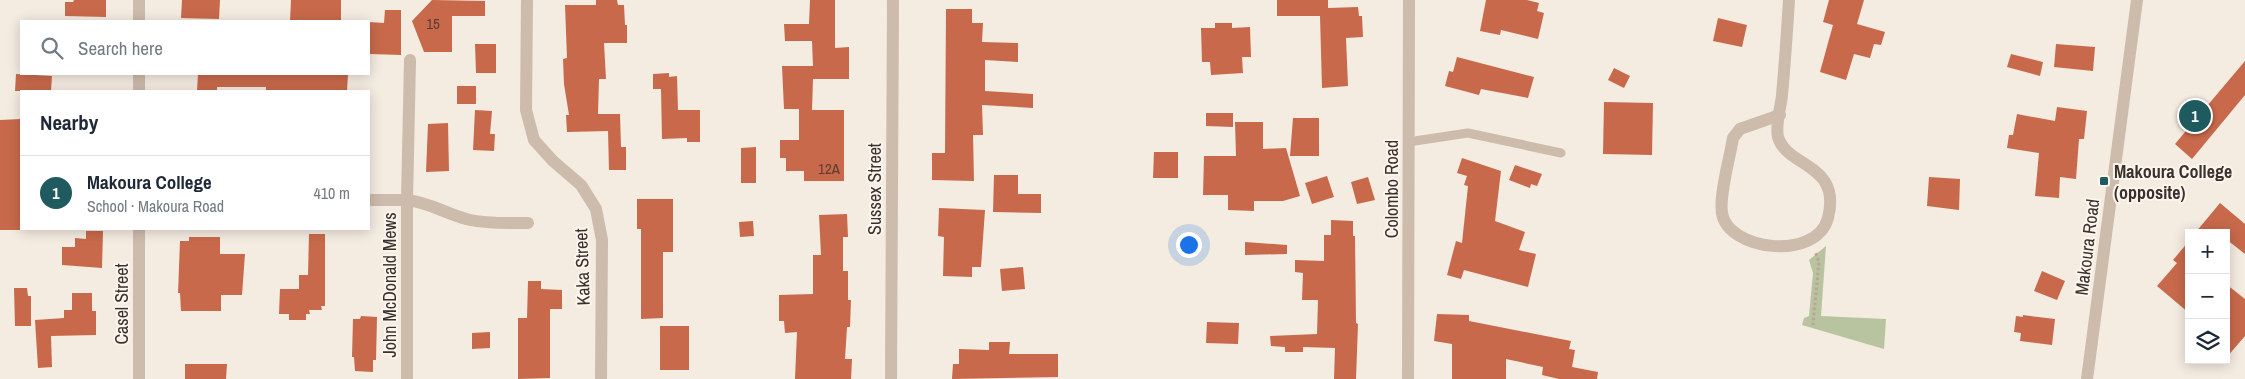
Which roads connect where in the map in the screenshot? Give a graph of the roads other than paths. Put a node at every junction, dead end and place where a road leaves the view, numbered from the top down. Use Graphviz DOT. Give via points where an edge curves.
graph roads {
  1 [pos="139,0"];
  2 [pos="527,0"];
  3 [pos="893,0"];
  4 [pos="1409,0"];
  5 [pos="1789,0"];
  6 [pos="2137,0"];
  7 [pos="139,20"];
  8 [pos="410,60"];
  9 [pos="139,75"];
  10 [pos="139,90"];
  11 [pos="1780,115"];
  12 [pos="1408,142"];
  13 [pos="1561,153"];
  14 [pos="370,200"];
  15 [pos="407,200"];
  16 [pos="528,223"];
  17 [pos="139,230"];
  18 [pos="139,379"];
  19 [pos="406,379"];
  20 [pos="601,379"];
  21 [pos="891,379"];
  22 [pos="1408,379"];
  23 [pos="2087,379"];
  1 -- 7 [label="street"];
  2 -- 20 [label="street, Kaka Street" via="526,110 534,140 581,185 596,209 600,232"];
  3 -- 21 [label="street, Sussex Street"];
  4 -- 12 [label="street, Colombo Road"];
  5 -- 11 [label="street"];
  6 -- 23 [label="street, Makoura Road"];
  8 -- 15 [label="street"];
  9 -- 10 [label="street"];
  11 -- 11 [label="street" via="1778,135 1783,148 1812,167 1828,192 1827,219 1812,240 1802,245 1754,243 1728,228 1722,213 1733,138 1740,129"];
  12 -- 13 [label="lane" via="1468,133"];
  12 -- 22 [label="street, Colombo Road"];
  14 -- 15 [label="street, John McDonald Mews"];
  15 -- 16 [label="street" via="419,201 470,220 495,224"];
  15 -- 19 [label="street, John McDonald Mews"];
  17 -- 18 [label="street, Casel Street"];
}
